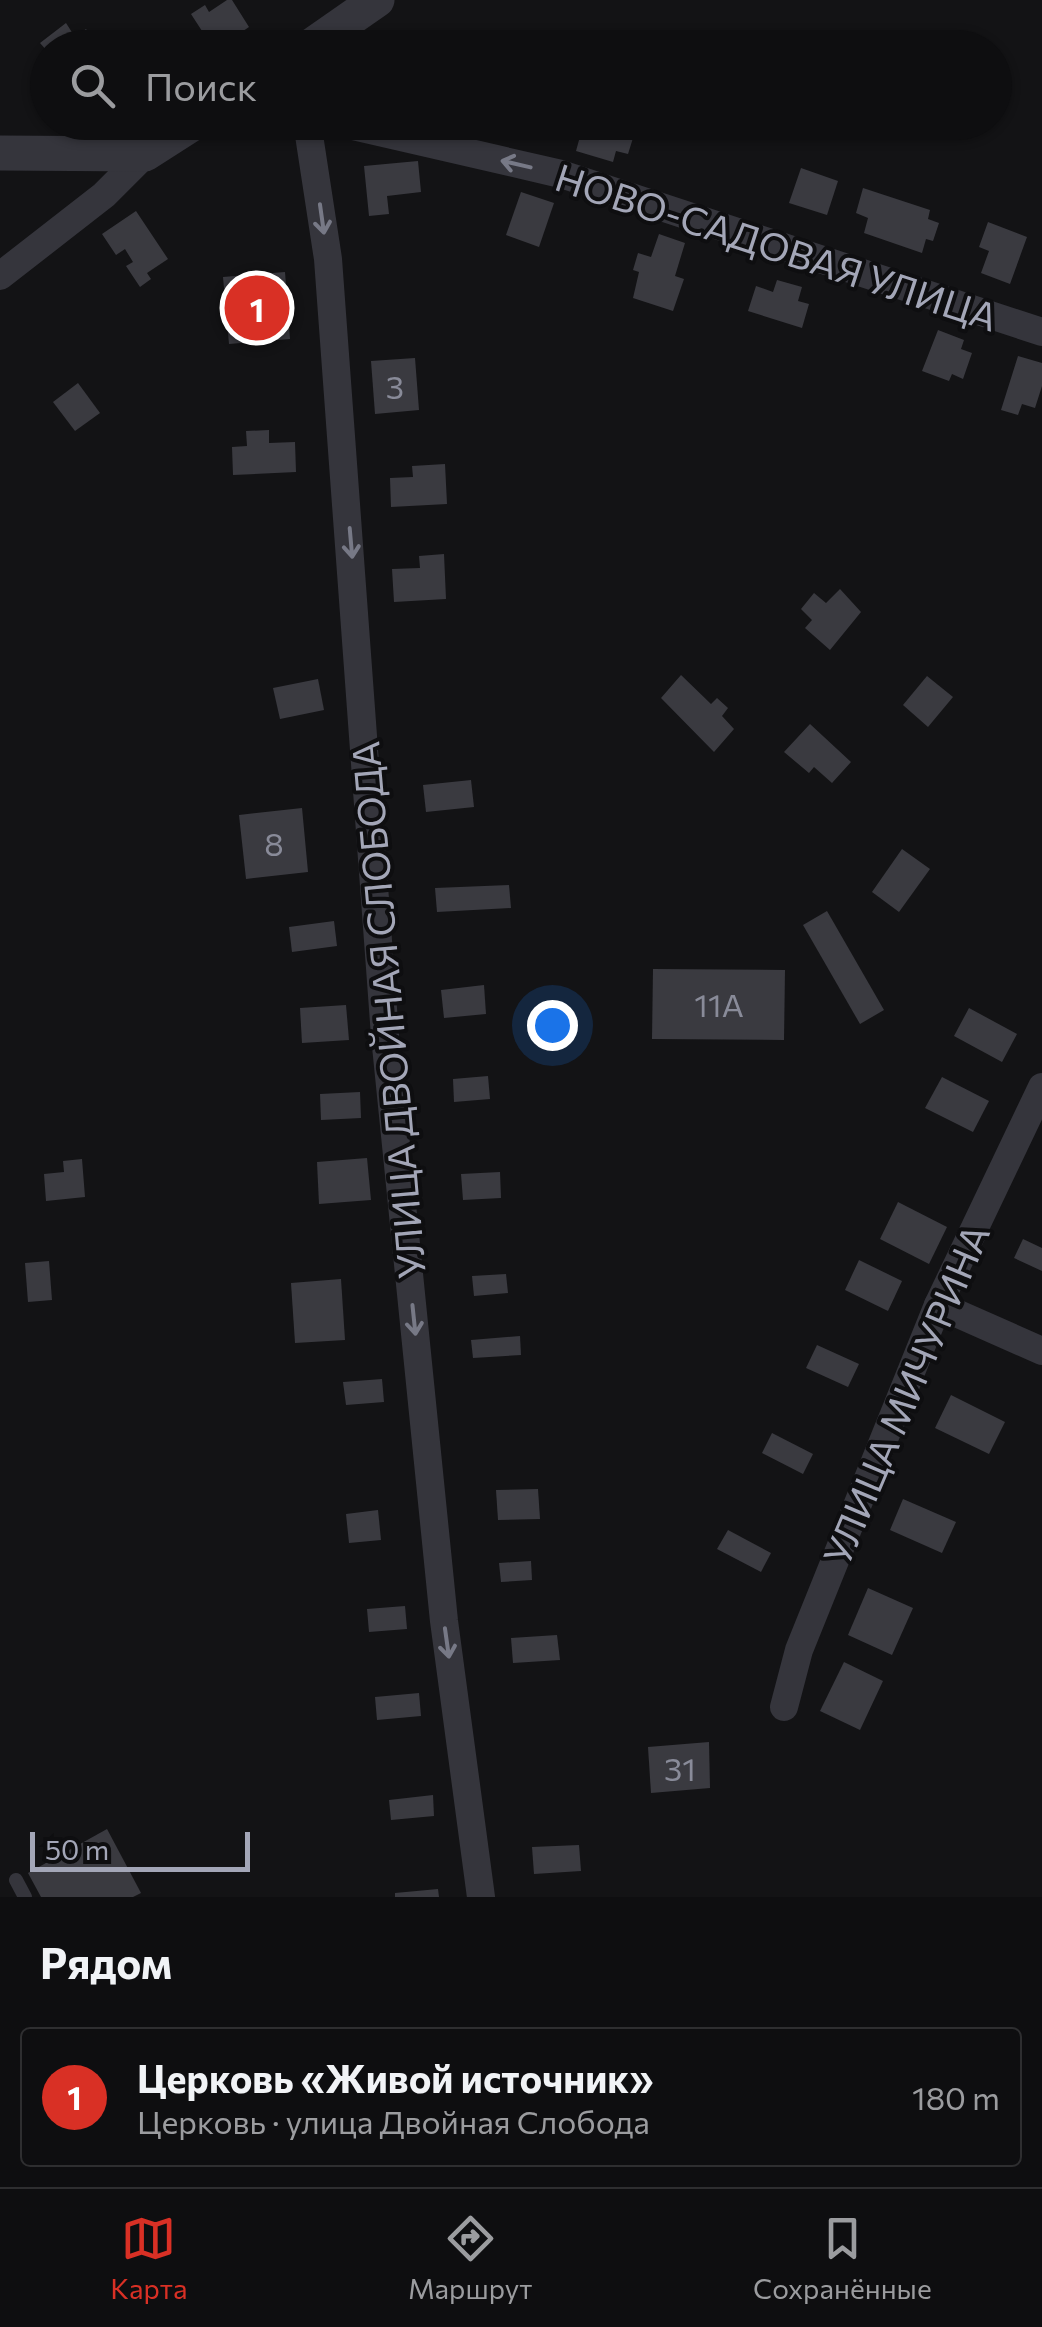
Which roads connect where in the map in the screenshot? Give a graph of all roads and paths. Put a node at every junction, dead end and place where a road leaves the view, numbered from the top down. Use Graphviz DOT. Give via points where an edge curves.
graph roads {
  1 [pos="377,0"];
  2 [pos="334,30"];
  3 [pos="167,140"];
  4 [pos="310,140"];
  5 [pos="414,140"];
  6 [pos="0,153"];
  7 [pos="145,154"];
  8 [pos="0,276"];
  9 [pos="1042,332"];
  10 [pos="1042,1087"];
  11 [pos="938,1304"];
  12 [pos="1042,1350"];
  13 [pos="784,1707"];
  14 [pos="16,1880"];
  15 [pos="25,1897"];
  16 [pos="482,1897"];
  1 -- 2 [label="street"];
  3 -- 7 [label="street"];
  4 -- 16 [label="street, УЛИЦА ДВОЙНАЯ СЛОБОДА, one-way" via="328,259 385,1036 444,1621"];
  9 -- 5 [label="street, НОВО-САДОВАЯ УЛИЦА, one-way" via="561,174"];
  6 -- 7 [label="street"];
  7 -- 8 [label="street"];
  10 -- 11 [label="street, УЛИЦА МИЧУРИНА"];
  11 -- 12 [label="street"];
  11 -- 13 [label="street, УЛИЦА МИЧУРИНА" via="799,1650"];
  14 -- 15 [label="lane"];
}
